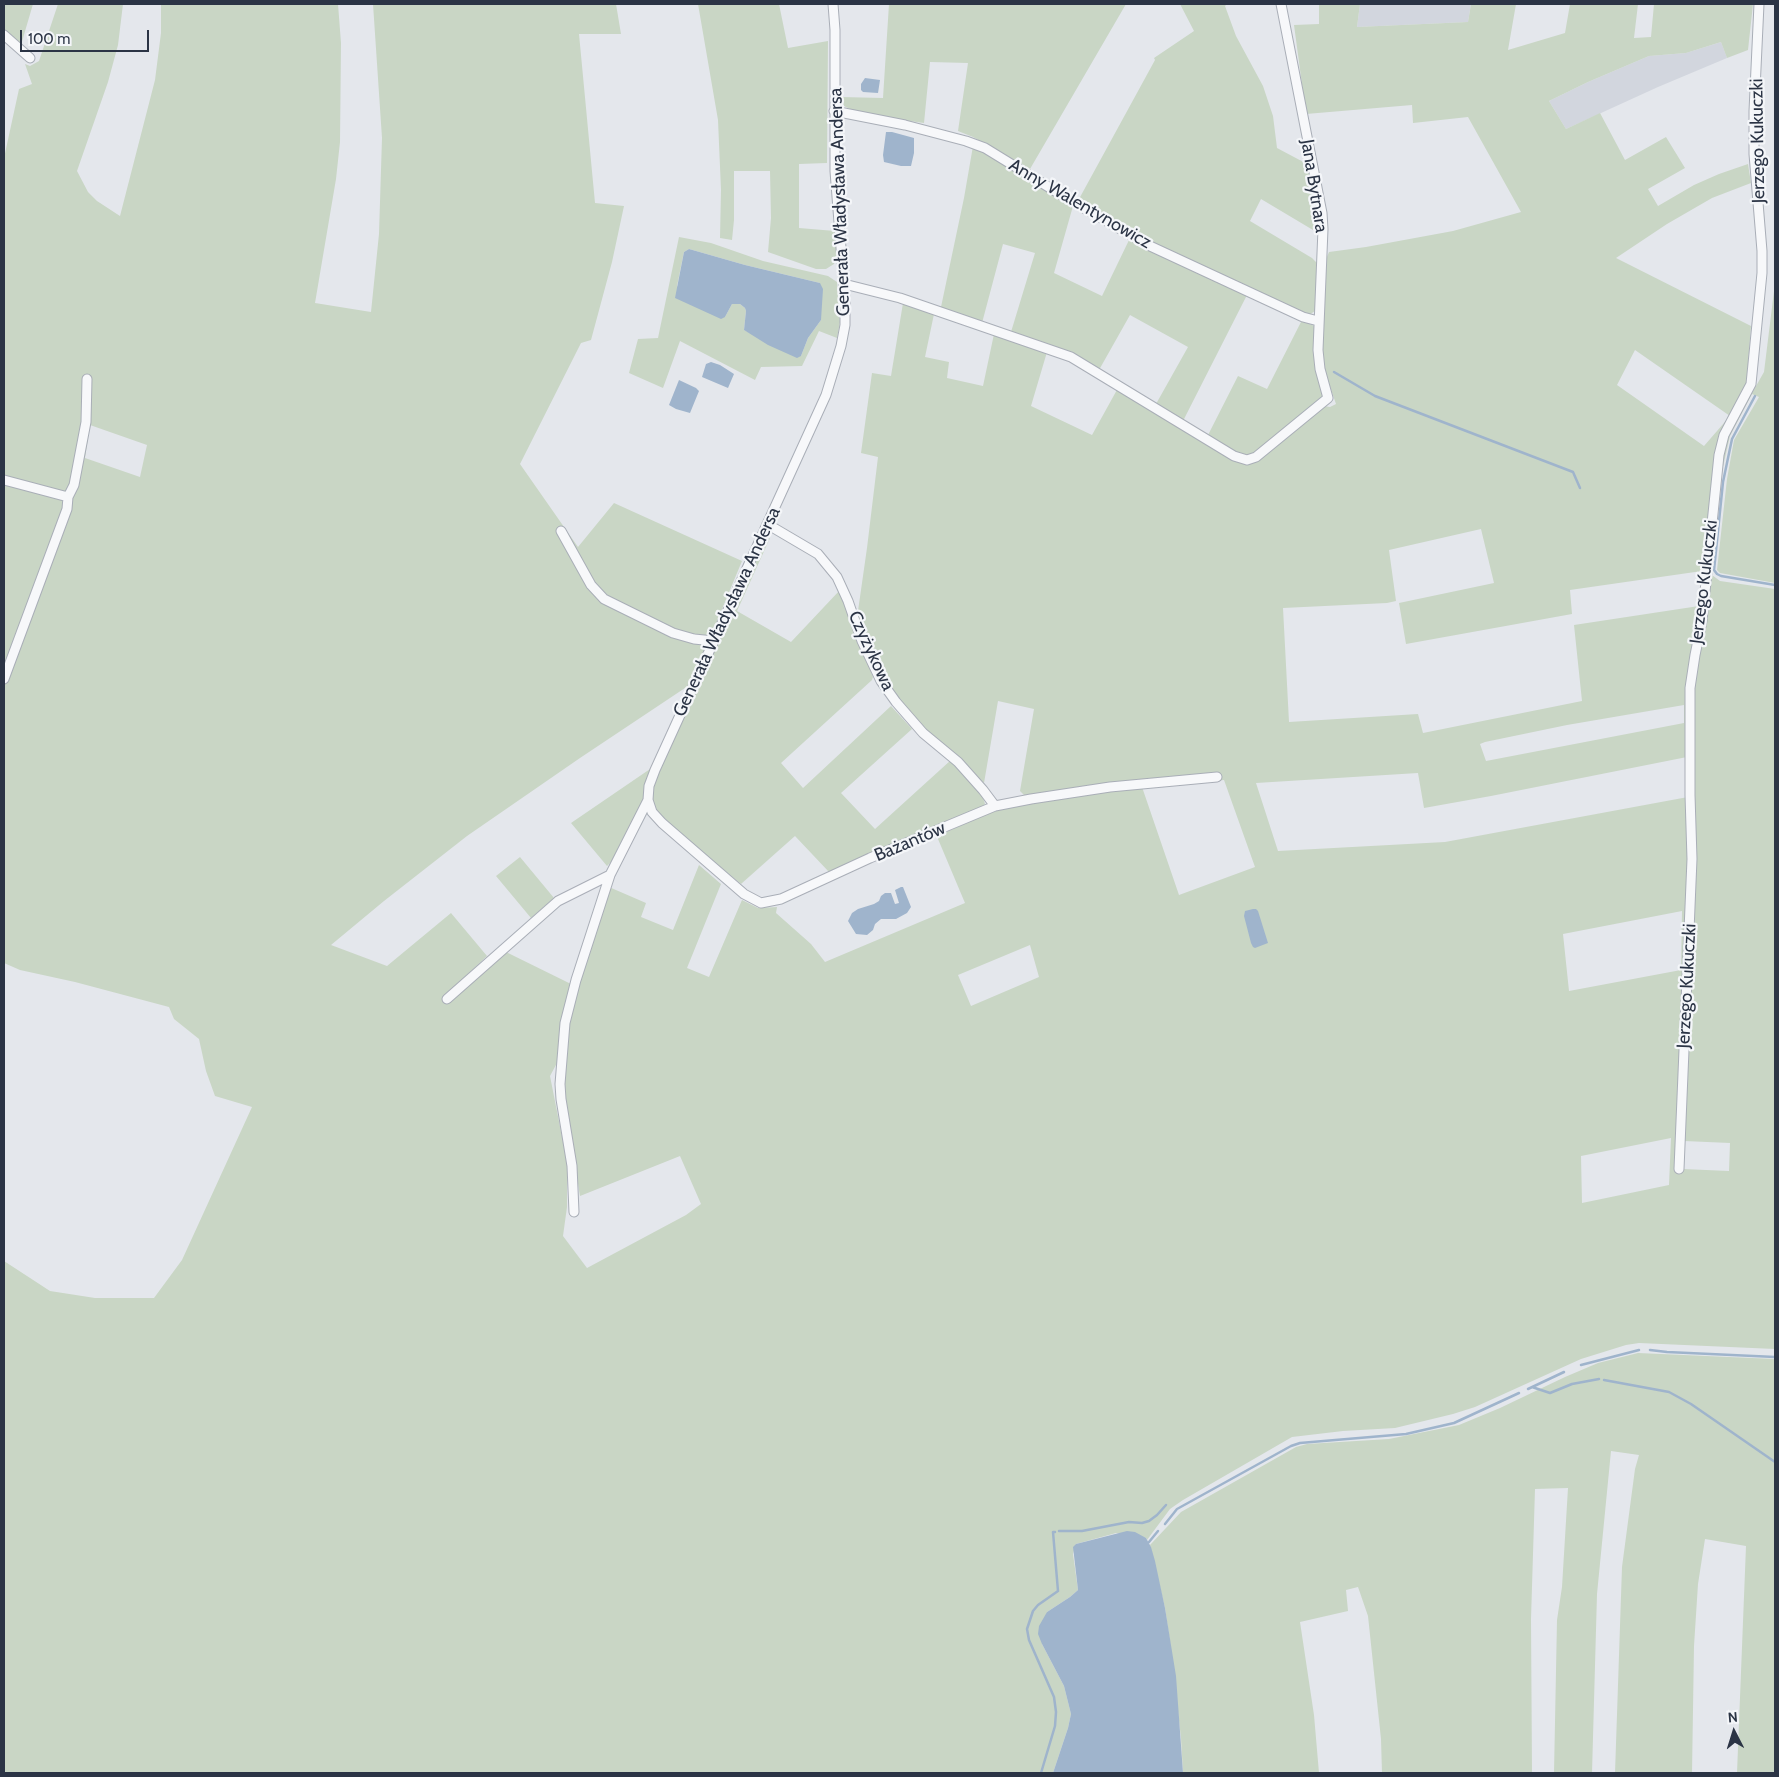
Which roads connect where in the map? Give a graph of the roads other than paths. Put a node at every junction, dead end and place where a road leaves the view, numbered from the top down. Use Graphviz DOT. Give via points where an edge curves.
graph roads {
  1 [pos="833,4"];
  2 [pos="1281,4"];
  3 [pos="1759,4"];
  4 [pos="4,35"];
  5 [pos="30,58"];
  6 [pos="834,111"];
  7 [pos="844,284"];
  8 [pos="1318,321"];
  9 [pos="87,379"];
  10 [pos="4,480"];
  11 [pos="68,497"];
  12 [pos="767,524"];
  13 [pos="561,531"];
  14 [pos="714,641"];
  15 [pos="4,679"];
  16 [pos="1217,777"];
  17 [pos="648,800"];
  18 [pos="995,806"];
  19 [pos="610,875"];
  20 [pos="447,999"];
  21 [pos="1679,1169"];
  22 [pos="574,1212"];
  1 -- 6 [label="street, Generała Władysława Andersa"];
  2 -- 8 [label="street, Jana Bytnara" via="1322,213"];
  3 -- 21 [label="street, Jerzego Kukuczki" via="1754,154 1762,273 1751,384 1724,435 1719,455 1702,621 1690,688 1692,859"];
  4 -- 5 [label="street"];
  6 -- 7 [label="street, Generała Władysława Andersa"];
  6 -- 8 [label="street, Anny Walentynowicz" via="905,125 985,148 1150,246"];
  7 -- 8 [label="street, Jana Bytnara" via="900,298 1071,357 1243,460 1256,457 1328,398 1318,359"];
  7 -- 12 [label="street, Generała Władysława Andersa" via="844,325 836,367"];
  9 -- 11 [label="street" via="86,422 74,485"];
  10 -- 11 [label="street"];
  11 -- 15 [label="street" via="67,509"];
  12 -- 14 [label="street, Generała Władysława Andersa"];
  12 -- 18 [label="street, Czyżykowa" via="818,554 837,576 881,681 896,702 958,762"];
  13 -- 14 [label="street" via="591,585 604,599 673,633 694,640"];
  14 -- 17 [label="street, Generała Władysława Andersa" via="655,770"];
  16 -- 18 [label="street, Bażantów" via="1110,787"];
  17 -- 18 [label="street, Bażantów" via="652,812 662,823 744,894 761,903 781,899"];
  17 -- 19 [label="street, Generała Władysława Andersa"];
  19 -- 20 [label="street" via="558,901"];
  19 -- 22 [label="street, Generała Władysława Andersa" via="572,991 563,1037 561,1099 572,1166"];
}
